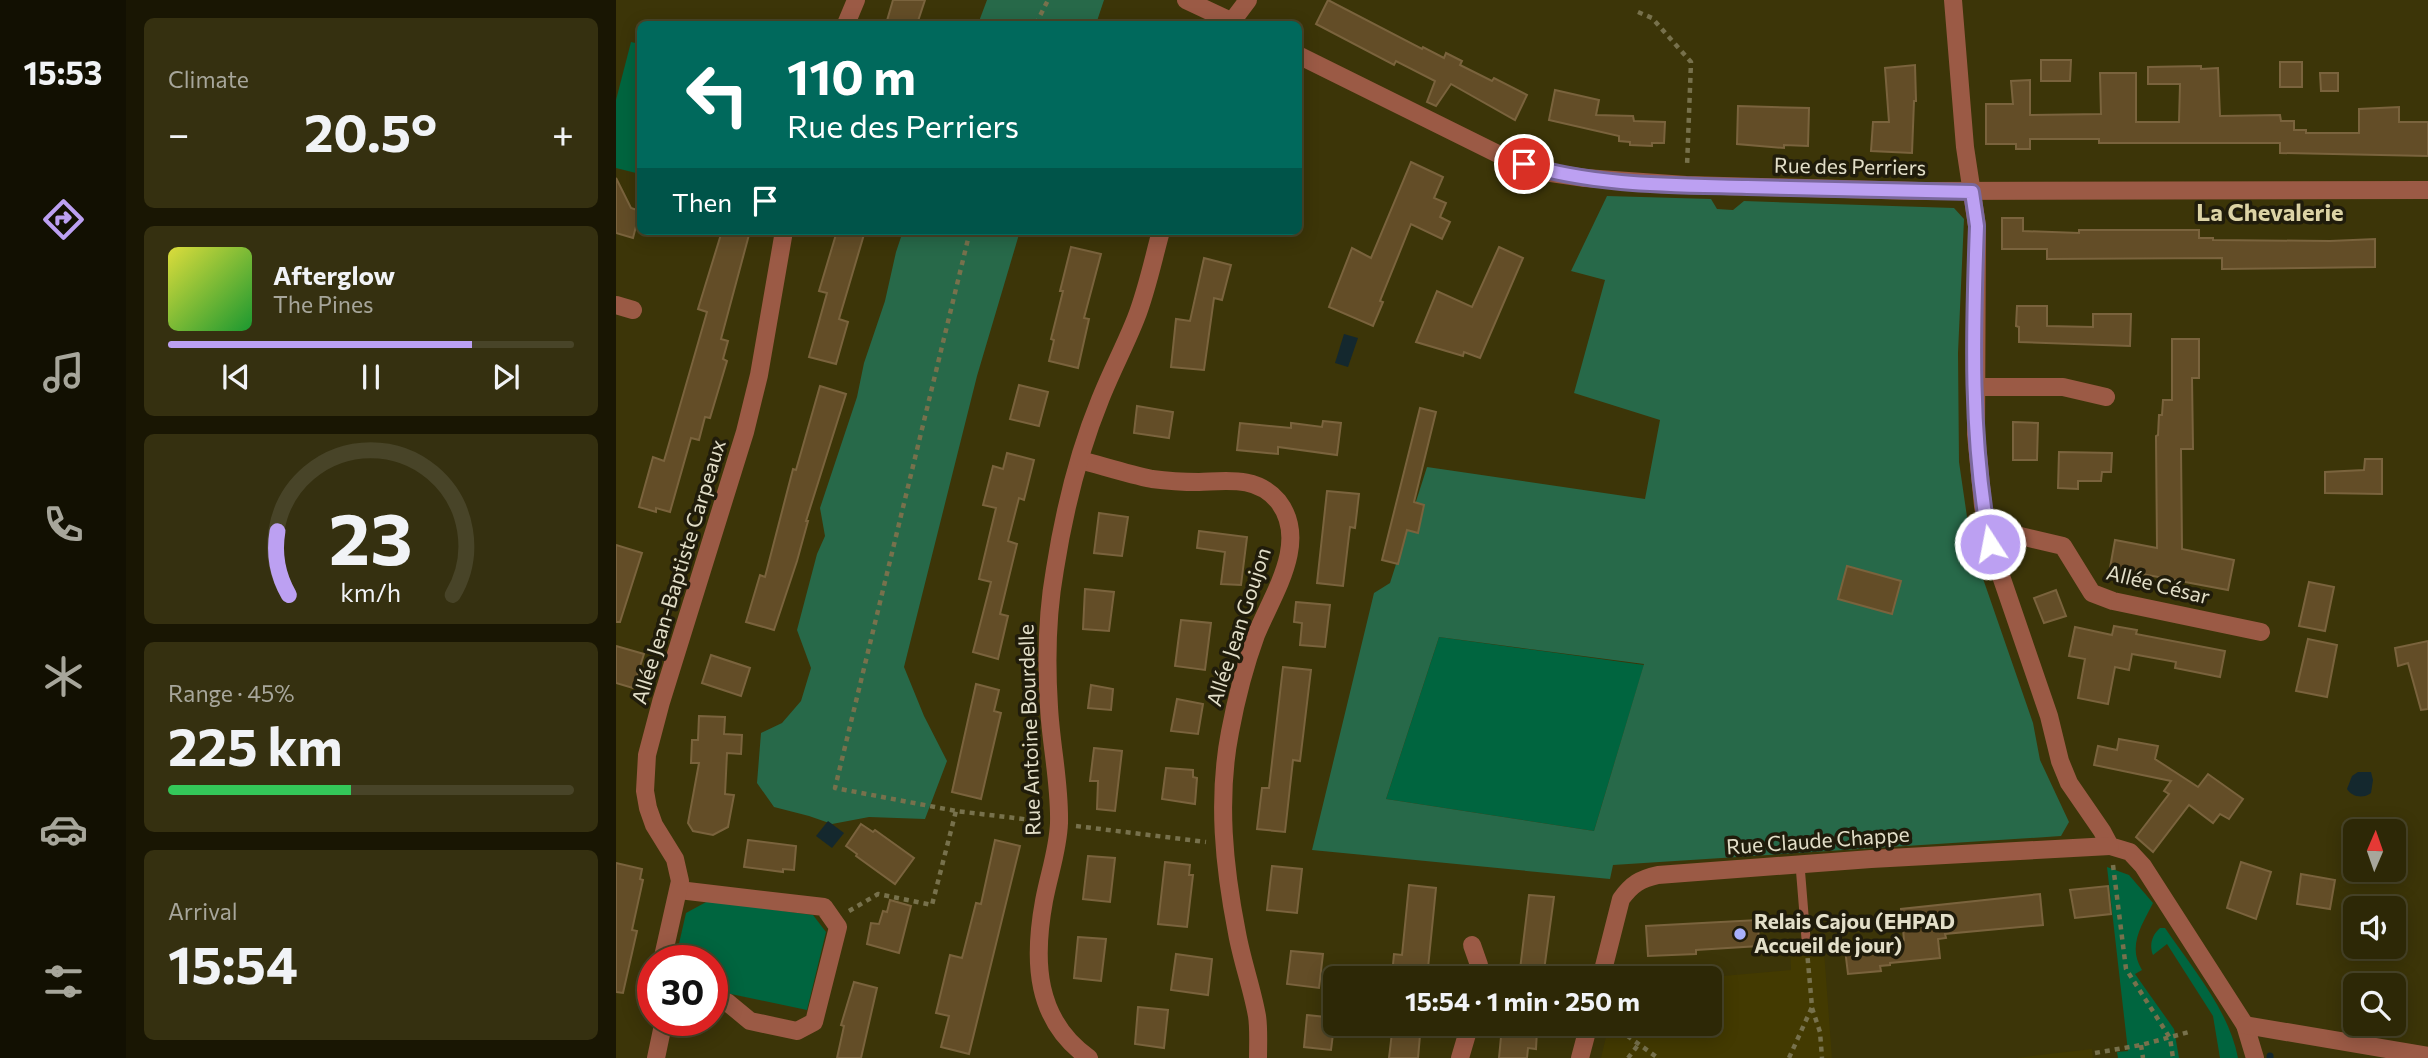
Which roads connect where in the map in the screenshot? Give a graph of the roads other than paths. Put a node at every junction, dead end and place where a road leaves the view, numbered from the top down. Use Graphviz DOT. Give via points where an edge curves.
graph roads {
  1 [pos="856,0"];
  2 [pos="1186,0"];
  3 [pos="1248,0"];
  4 [pos="1953,0"];
  5 [pos="847,21"];
  6 [pos="1227,21"];
  7 [pos="1235,21"];
  8 [pos="1302,57"];
  9 [pos="2428,190"];
  10 [pos="1972,192"];
  11 [pos="784,235"];
  12 [pos="1160,235"];
  13 [pos="1975,387"];
  14 [pos="2106,397"];
  15 [pos="1080,460"];
  16 [pos="1987,528"];
  17 [pos="2261,632"];
  18 [pos="2110,846"];
  19 [pos="1800,864"];
  20 [pos="679,890"];
  21 [pos="1806,939"];
  22 [pos="666,945"];
  23 [pos="1472,945"];
  24 [pos="1479,966"];
  25 [pos="1604,966"];
  26 [pos="728,1003"];
  27 [pos="2245,1025"];
  28 [pos="661,1036"];
  29 [pos="1466,1036"];
  30 [pos="1586,1036"];
  31 [pos="2428,1056"];
  32 [pos="656,1058"];
  33 [pos="1089,1058"];
  34 [pos="1258,1058"];
  35 [pos="1460,1058"];
  36 [pos="1580,1058"];
  37 [pos="2255,1058"];
  1 -- 5 [label="street"];
  2 -- 6 [label="street"];
  3 -- 7 [label="street"];
  4 -- 10 [label="street"];
  8 -- 10 [label="street, Rue des Perriers" via="1468,139 1551,173 1686,185"];
  9 -- 10 [label="street, Rue des Perriers"];
  10 -- 13 [label="street" via="1977,226"];
  11 -- 20 [label="street, Allée Jean-Baptiste Carpeaux" via="745,432 648,755 648,808 675,859"];
  12 -- 15 [label="street, Rue Antoine Bourdelle" via="1137,316"];
  13 -- 14 [label="street" via="2063,387"];
  13 -- 16 [label="street" via="1978,468"];
  15 -- 33 [label="street, Rue Antoine Bourdelle" via="1054,570 1049,623 1049,709 1059,824 1038,968 1057,1028"];
  15 -- 34 [label="street, Allée Jean Goujon" via="1150,478 1247,481 1279,502 1287,519 1288,557 1256,635 1230,732 1222,810 1238,936 1257,1019"];
  16 -- 17 [label="street, Allée César" via="2063,546 2092,593 2113,601"];
  16 -- 18 [label="street" via="2060,761"];
  18 -- 19 [label="street, Rue Claude Chappe"];
  18 -- 27 [label="street" via="2130,852 2143,866"];
  19 -- 21 [label="lane"];
  19 -- 25 [label="street, Rue Claude Chappe" via="1640,878 1621,899"];
  20 -- 22 [label="street, Allée Jean-Baptiste Carpeaux"];
  20 -- 26 [label="street" via="824,907 838,927 814,1022 797,1031 750,1021"];
  23 -- 24 [label="street"];
  27 -- 31 [label="street"];
  27 -- 37 [label="street"];
  28 -- 32 [label="street"];
  29 -- 35 [label="street"];
  30 -- 36 [label="street"];
}
